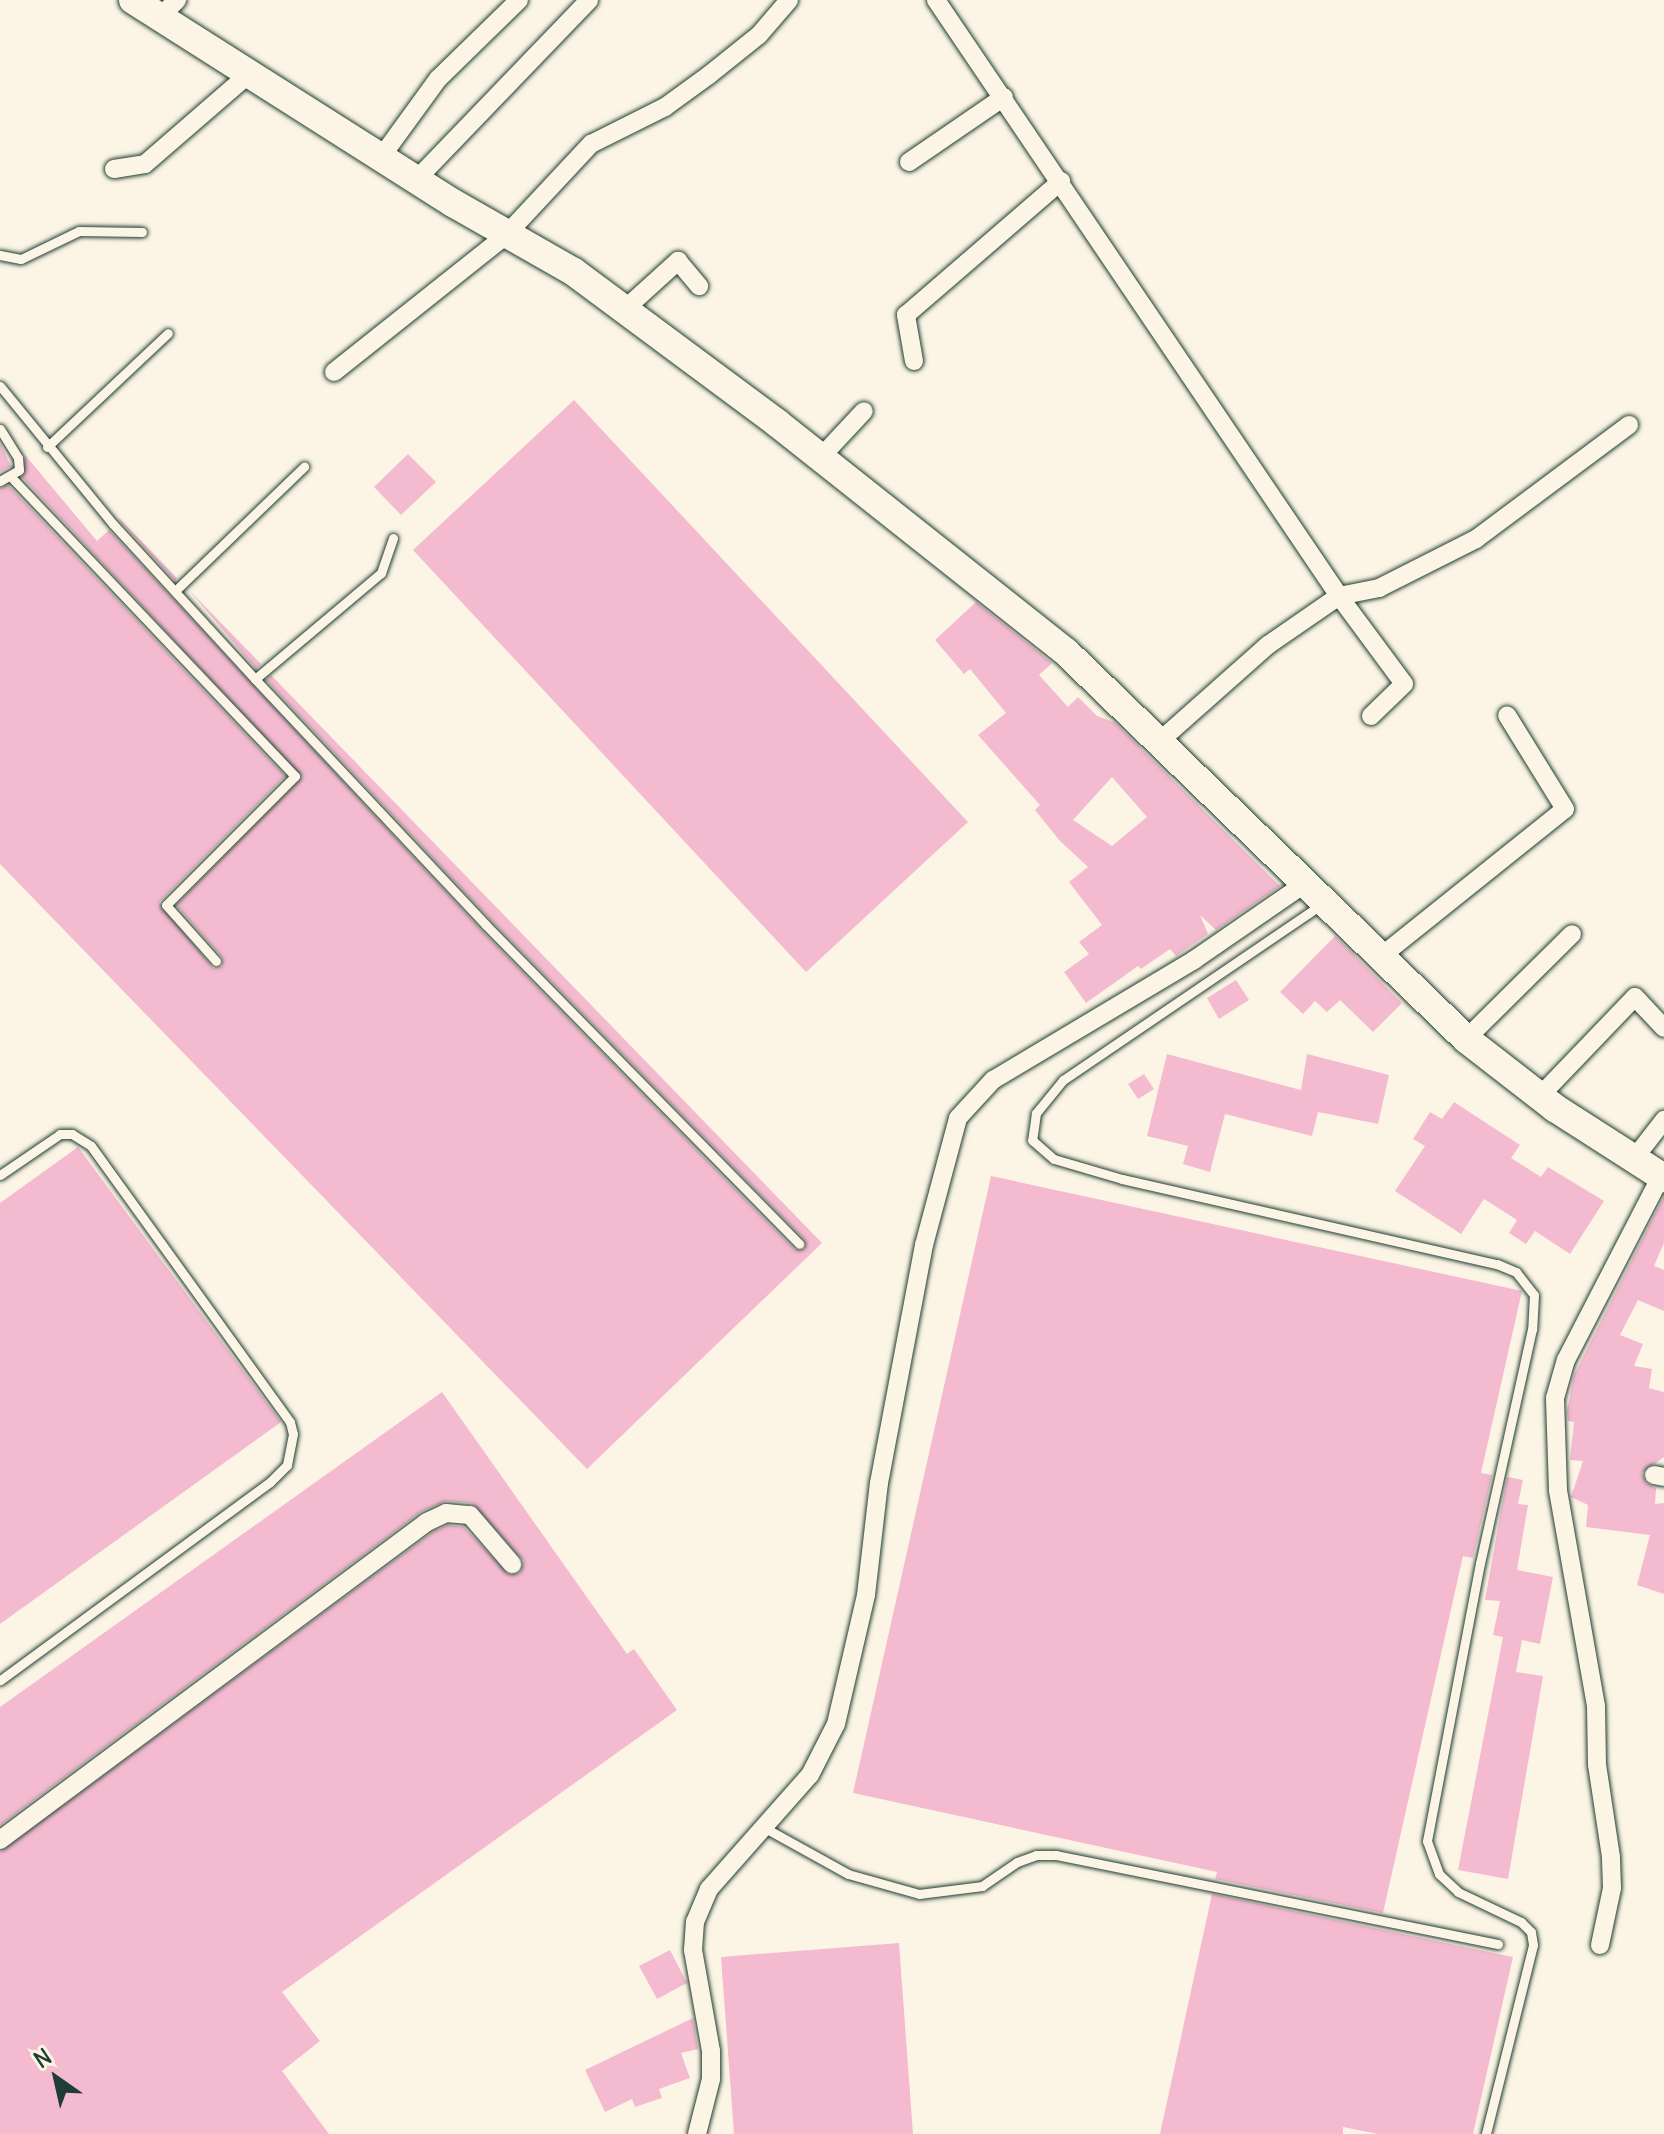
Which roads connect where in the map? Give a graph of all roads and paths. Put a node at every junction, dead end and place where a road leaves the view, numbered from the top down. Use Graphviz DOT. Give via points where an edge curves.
graph roads {
  1 [pos="133,0"];
  2 [pos="519,0"];
  3 [pos="589,0"];
  4 [pos="789,0"];
  5 [pos="936,0"];
  6 [pos="169,8"];
  7 [pos="249,74"];
  8 [pos="1004,97"];
  9 [pos="382,156"];
  10 [pos="909,162"];
  11 [pos="114,169"];
  12 [pos="417,179"];
  13 [pos="1061,181"];
  14 [pos="142,232"];
  15 [pos="506,235"];
  16 [pos="0,255"];
  17 [pos="699,286"];
  18 [pos="625,309"];
  19 [pos="168,333"];
  20 [pos="914,361"];
  21 [pos="334,372"];
  22 [pos="0,386"];
  23 [pos="864,411"];
  24 [pos="1629,425"];
  25 [pos="0,429"];
  26 [pos="47,447"];
  27 [pos="820,458"];
  28 [pos="304,467"];
  29 [pos="12,478"];
  30 [pos="0,481"];
  31 [pos="393,538"];
  32 [pos="176,590"];
  33 [pos="1339,596"];
  34 [pos="255,679"];
  35 [pos="1507,715"];
  36 [pos="1371,716"];
  37 [pos="1160,741"];
  38 [pos="1314,893"];
  39 [pos="1572,934"];
  40 [pos="1379,958"];
  41 [pos="216,961"];
  42 [pos="1664,1028"];
  43 [pos="1466,1039"];
  44 [pos="1540,1096"];
  45 [pos="1664,1120"];
  46 [pos="1633,1160"];
  47 [pos="0,1175"];
  48 [pos="1662,1177"];
  49 [pos="799,1244"];
  50 [pos="512,1564"];
  51 [pos="0,1680"];
  52 [pos="765,1828"];
  53 [pos="0,1840"];
  54 [pos="1498,1944"];
  55 [pos="1600,1945"];
  56 [pos="697,2134"];
  57 [pos="1486,2134"];
  1 -- 6 [label="main road"];
  2 -- 9 [label="street" via="438,79"];
  3 -- 12 [label="street"];
  4 -- 15 [label="street" via="759,35 665,107 591,144"];
  5 -- 8 [label="street"];
  6 -- 7 [label="main road"];
  7 -- 9 [label="main road"];
  7 -- 11 [label="street" via="145,164"];
  8 -- 10 [label="street"];
  8 -- 13 [label="street"];
  9 -- 12 [label="main road"];
  12 -- 15 [label="main road"];
  13 -- 20 [label="street" via="906,315"];
  13 -- 33 [label="street"];
  14 -- 16 [label="lane" via="79,231 21,259"];
  15 -- 18 [label="main road"];
  15 -- 21 [label="street"];
  17 -- 18 [label="street" via="678,261"];
  18 -- 27 [label="main road"];
  19 -- 26 [label="lane"];
  22 -- 26 [label="lane"];
  23 -- 27 [label="street"];
  24 -- 33 [label="street" via="1476,539 1379,588"];
  25 -- 29 [label="lane" via="18,458 19,470"];
  26 -- 32 [label="lane"];
  27 -- 37 [label="main road" via="1066,652"];
  28 -- 32 [label="lane"];
  29 -- 30 [label="lane"];
  29 -- 41 [label="lane" via="295,776 166,905"];
  31 -- 34 [label="lane" via="381,573"];
  32 -- 34 [label="lane"];
  33 -- 36 [label="street" via="1404,684"];
  33 -- 37 [label="street" via="1268,645"];
  34 -- 49 [label="lane" via="486,925"];
  35 -- 40 [label="street" via="1565,809"];
  37 -- 38 [label="main road"];
  38 -- 40 [label="main road"];
  38 -- 52 [label="street" via="993,1080 958,1118 943,1160 898,1373 847,1687 817,1764"];
  38 -- 57 [label="lane" via="1063,1080 1036,1113 1032,1140 1054,1159 1122,1179 1497,1264 1516,1272 1534,1295 1532,1329 1427,1841 1439,1874 1458,1892 1531,1932 1533,1945"];
  39 -- 43 [label="street"];
  40 -- 43 [label="main road"];
  42 -- 44 [label="street" via="1635,997"];
  43 -- 44 [label="main road"];
  44 -- 46 [label="main road"];
  45 -- 46 [label="street"];
  46 -- 48 [label="main road"];
  47 -- 51 [label="lane" via="60,1134 72,1134 91,1146 256,1373 293,1434 287,1465 270,1482"];
  48 -- 55 [label="street" via="1566,1360 1555,1398 1558,1490 1596,1706 1597,1764 1611,1857 1612,1888"];
  50 -- 53 [label="street" via="470,1515 446,1513 427,1522"];
  52 -- 54 [label="lane" via="848,1874 919,1894 982,1886 1017,1862 1056,1855"];
  52 -- 56 [label="street" via="709,1889 695,1922 693,1950 711,2051 711,2079"];
}
